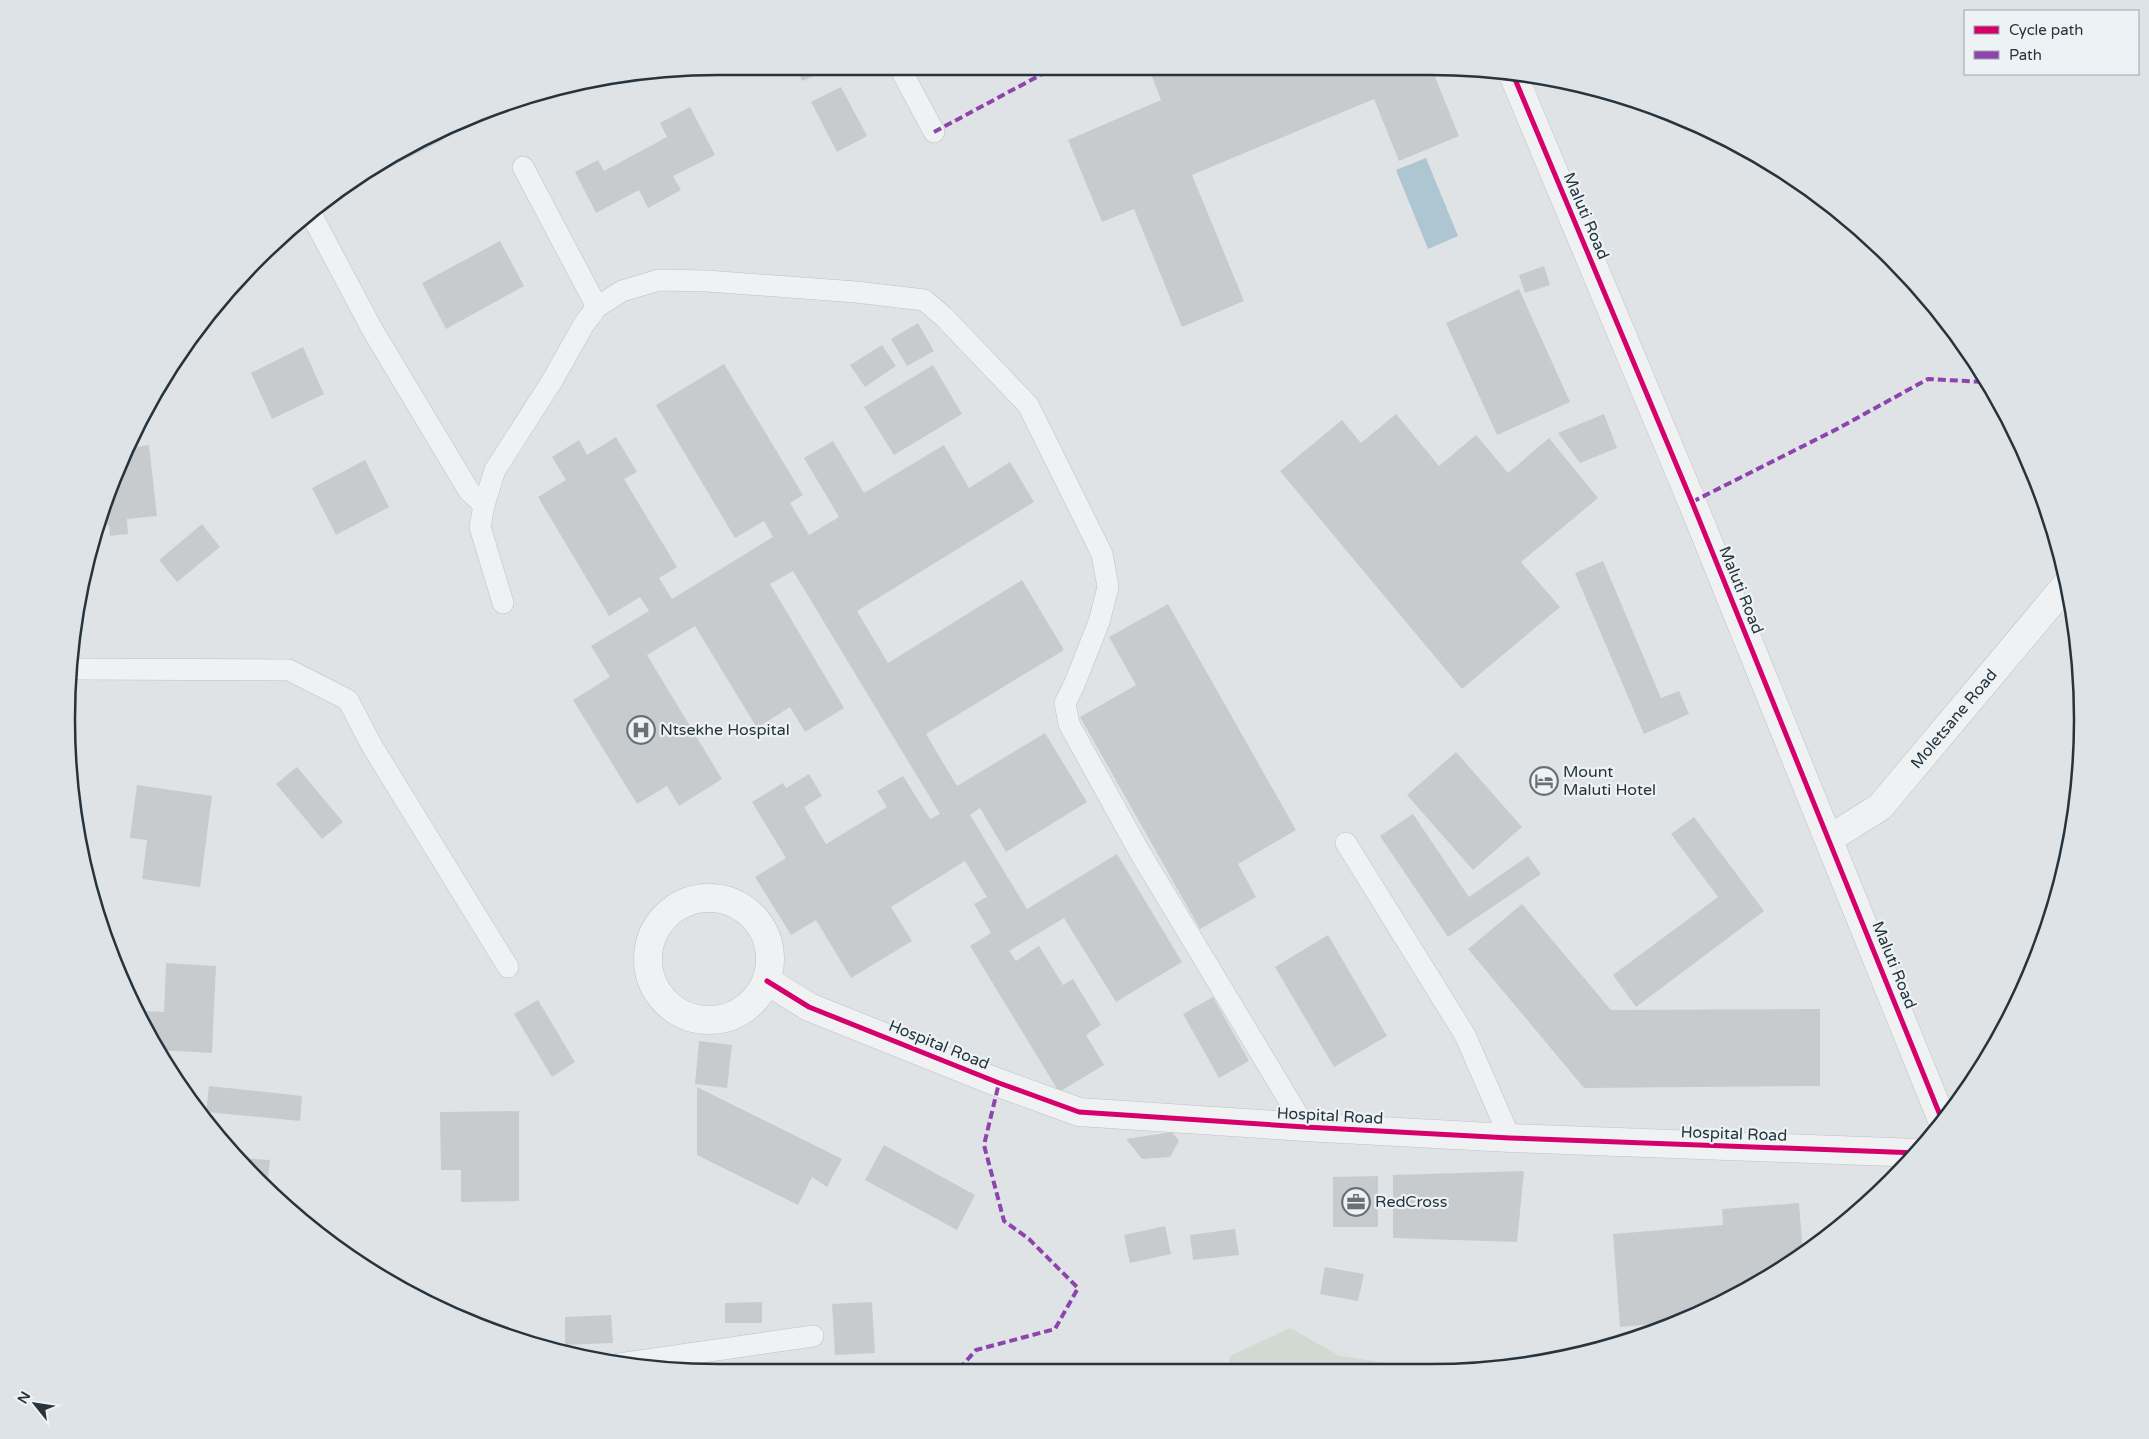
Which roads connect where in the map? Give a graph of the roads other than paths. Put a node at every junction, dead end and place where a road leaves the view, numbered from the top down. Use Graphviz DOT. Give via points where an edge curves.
graph roads {
  1 [pos="904,75"];
  2 [pos="1516,81"];
  3 [pos="934,132"];
  4 [pos="523,167"];
  5 [pos="314,219"];
  6 [pos="597,307"];
  7 [pos="484,505"];
  8 [pos="2061,591"];
  9 [pos="503,603"];
  10 [pos="77,669"];
  11 [pos="1829,839"];
  12 [pos="1346,842"];
  13 [pos="508,967"];
  14 [pos="767,981"];
  15 [pos="1939,1114"];
  16 [pos="1305,1127"];
  17 [pos="1510,1138"];
  18 [pos="1906,1153"];
  19 [pos="813,1336"];
  20 [pos="649,1360"];
  1 -- 3 [label="lane"];
  2 -- 11 [label="street, Maluti Road"];
  4 -- 6 [label="lane"];
  5 -- 7 [label="lane" via="372,329 470,491"];
  6 -- 7 [label="lane" via="495,470"];
  6 -- 16 [label="lane" via="622,291 659,280 816,289 924,300 1028,405 1102,554 1108,587 1099,622 1065,703 1069,724 1138,851"];
  7 -- 9 [label="lane" via="480,527"];
  8 -- 11 [label="street, Moletsane Road" via="1880,807"];
  10 -- 13 [label="lane" via="289,670 348,700 372,746"];
  11 -- 15 [label="street, Maluti Road"];
  12 -- 17 [label="lane" via="1466,1035"];
  14 -- 14 [label="street" via="754,1002 734,1015 711,1021 688,1017 667,1004 653,985 648,961 652,937 665,917 684,903 708,897 731,902 752,914 765,934 771,957"];
  14 -- 16 [label="street, Hospital Road" via="809,1007 1080,1112"];
  16 -- 17 [label="street, Hospital Road"];
  17 -- 18 [label="street, Hospital Road"];
  19 -- 20 [label="lane"];
}
